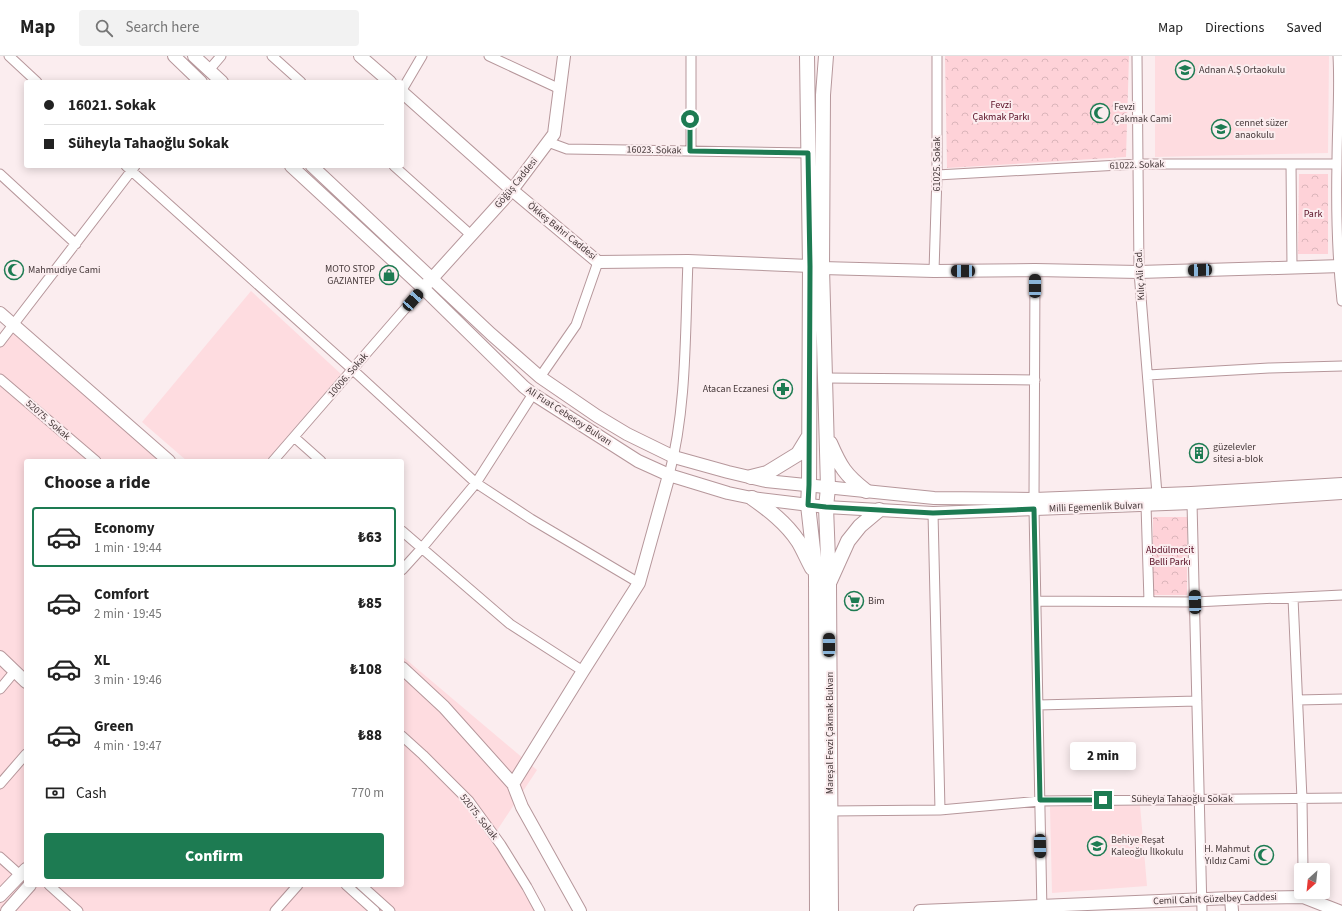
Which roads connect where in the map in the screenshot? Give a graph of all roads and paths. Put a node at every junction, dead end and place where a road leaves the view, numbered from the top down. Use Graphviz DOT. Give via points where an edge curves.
graph roads {
  1 [pos="9,56"];
  2 [pos="174,56"];
  3 [pos="194,56"];
  4 [pos="221,56"];
  5 [pos="272,56"];
  6 [pos="360,56"];
  7 [pos="422,56"];
  8 [pos="489,56"];
  9 [pos="564,56"];
  10 [pos="691,56"];
  11 [pos="807,56"];
  12 [pos="826,56"];
  13 [pos="937,56"];
  14 [pos="1137,56"];
  15 [pos="1338,56"];
  16 [pos="209,70"];
  17 [pos="35,80"];
  18 [pos="197,80"];
  19 [pos="220,80"];
  20 [pos="299,80"];
  21 [pos="388,80"];
  22 [pos="404,88"];
  23 [pos="560,89"];
  24 [pos="404,93"];
  25 [pos="548,142"];
  26 [pos="690,151"];
  27 [pos="808,153"];
  28 [pos="1138,164"];
  29 [pos="1291,164"];
  30 [pos="1337,164"];
  31 [pos="131,168"];
  32 [pos="293,168"];
  33 [pos="314,168"];
  34 [pos="396,168"];
  35 [pos="0,174"];
  36 [pos="937,175"];
  37 [pos="512,190"];
  38 [pos="471,235"];
  39 [pos="76,244"];
  40 [pos="688,261"];
  41 [pos="598,262"];
  42 [pos="1340,266"];
  43 [pos="816,267"];
  44 [pos="1292,267"];
  45 [pos="1035,270"];
  46 [pos="934,271"];
  47 [pos="1139,272"];
  48 [pos="432,279"];
  49 [pos="423,288"];
  50 [pos="1342,301"];
  51 [pos="0,313"];
  52 [pos="13,325"];
  53 [pos="0,342"];
  54 [pos="1342,366"];
  55 [pos="353,370"];
  56 [pos="1148,375"];
  57 [pos="540,377"];
  58 [pos="826,378"];
  59 [pos="0,379"];
  60 [pos="1035,380"];
  61 [pos="534,394"];
  62 [pos="810,435"];
  63 [pos="294,437"];
  64 [pos="827,437"];
  65 [pos="674,457"];
  66 [pos="94,459"];
  67 [pos="167,459"];
  68 [pos="276,459"];
  69 [pos="319,459"];
  70 [pos="669,475"];
  71 [pos="751,477"];
  72 [pos="476,483"];
  73 [pos="1342,484"];
  74 [pos="809,485"];
  75 [pos="828,488"];
  76 [pos="866,491"];
  77 [pos="1342,493"];
  78 [pos="1158,494"];
  79 [pos="752,498"];
  80 [pos="1192,503"];
  81 [pos="1034,504"];
  82 [pos="808,505"];
  83 [pos="1146,505"];
  84 [pos="826,507"];
  85 [pos="879,510"];
  86 [pos="933,513"];
  87 [pos="404,533"];
  88 [pos="422,548"];
  89 [pos="404,568"];
  90 [pos="816,576"];
  91 [pos="639,583"];
  92 [pos="829,584"];
  93 [pos="1342,595"];
  94 [pos="1293,598"];
  95 [pos="1036,601"];
  96 [pos="1149,601"];
  97 [pos="1195,602"];
  98 [pos="0,656"];
  99 [pos="404,670"];
  100 [pos="15,671"];
  101 [pos="583,671"];
  102 [pos="24,680"];
  103 [pos="0,689"];
  104 [pos="1342,699"];
  105 [pos="1298,700"];
  106 [pos="1197,701"];
  107 [pos="1038,705"];
  108 [pos="404,738"];
  109 [pos="24,756"];
  110 [pos="0,784"];
  111 [pos="513,784"];
  112 [pos="1342,798"];
  113 [pos="1199,799"];
  114 [pos="1302,799"];
  115 [pos="1040,800"];
  116 [pos="940,810"];
  117 [pos="830,811"];
  118 [pos="0,857"];
  119 [pos="1303,863"];
  120 [pos="23,872"];
  121 [pos="29,887"];
  122 [pos="51,887"];
  123 [pos="296,887"];
  124 [pos="348,887"];
  125 [pos="363,887"];
  126 [pos="1294,895"];
  127 [pos="0,896"];
  128 [pos="1231,898"];
  129 [pos="1312,899"];
  130 [pos="1202,905"];
  131 [pos="1042,908"];
  132 [pos="13,909"];
  133 [pos="78,911"];
  134 [pos="275,911"];
  135 [pos="375,911"];
  136 [pos="390,911"];
  137 [pos="540,911"];
  138 [pos="580,911"];
  139 [pos="817,911"];
  140 [pos="830,911"];
  141 [pos="920,911"];
  142 [pos="1232,911"];
  143 [pos="1339,911"];
  1 -- 17 [label="street"];
  2 -- 18 [label="main road"];
  3 -- 16 [label="main road"];
  4 -- 16 [label="street"];
  5 -- 20 [label="street"];
  6 -- 21 [label="main road"];
  7 -- 22 [label="street"];
  8 -- 23 [label="street"];
  9 -- 23 [label="main road, Göğüş Caddesi"];
  10 -- 26 [label="street"];
  11 -- 27 [label="main road"];
  12 -- 43 [label="main road"];
  13 -- 36 [label="street, 61025. Sokak"];
  14 -- 28 [label="street, Kılıç Ali Cad."];
  15 -- 30 [label="street"];
  16 -- 19 [label="main road"];
  23 -- 25 [label="main road, Göğüş Caddesi" via="554,134"];
  24 -- 37 [label="main road, Ökkeş Bahri Caddesi"];
  25 -- 26 [label="street, 16023. Sokak" via="568,149"];
  25 -- 37 [label="main road, Göğüş Caddesi"];
  26 -- 27 [label="street, 16023. Sokak"];
  27 -- 43 [label="main road"];
  28 -- 29 [label="street, 61022. Sokak"];
  28 -- 36 [label="street, 61022. Sokak"];
  28 -- 47 [label="street, Kılıç Ali Cad."];
  29 -- 30 [label="street, 61022. Sokak"];
  29 -- 44 [label="street"];
  30 -- 42 [label="street"];
  31 -- 39 [label="street"];
  31 -- 55 [label="street"];
  32 -- 49 [label="main road, Ali Fuat Cebesoy Bulvarı"];
  33 -- 48 [label="main road, Milli Egemenlik Bulvarı"];
  34 -- 38 [label="street"];
  35 -- 39 [label="street"];
  36 -- 46 [label="street, 61025. Sokak"];
  37 -- 38 [label="main road, Göğüş Caddesi"];
  37 -- 41 [label="main road, Ökkeş Bahri Caddesi"];
  38 -- 48 [label="main road, Göğüş Caddesi"];
  39 -- 52 [label="street"];
  40 -- 41 [label="main road, Ökkeş Bahri Caddesi"];
  40 -- 43 [label="main road, Ökkeş Bahri Caddesi"];
  40 -- 65 [label="street" via="683,387"];
  41 -- 57 [label="street" via="576,325"];
  42 -- 44 [label="main road, Ökkeş Bahri Caddesi"];
  42 -- 50 [label="street"];
  43 -- 46 [label="main road, Ökkeş Bahri Caddesi"];
  43 -- 58 [label="main road, Mareşal Fevzi Çakmak Bulvarı"];
  43 -- 62 [label="main road"];
  44 -- 47 [label="main road, Ökkeş Bahri Caddesi"];
  45 -- 46 [label="main road, Ökkeş Bahri Caddesi"];
  45 -- 47 [label="main road, Ökkeş Bahri Caddesi"];
  45 -- 60 [label="street"];
  47 -- 56 [label="street, Kılıç Ali Cad."];
  48 -- 49 [label="main road, Göğüş Caddesi"];
  48 -- 57 [label="main road, Milli Egemenlik Bulvarı"];
  49 -- 55 [label="street, 10006. Sokak"];
  49 -- 61 [label="main road, Ali Fuat Cebesoy Bulvarı" via="514,378"];
  51 -- 52 [label="main road"];
  52 -- 53 [label="street"];
  52 -- 67 [label="main road"];
  54 -- 56 [label="street"];
  55 -- 63 [label="street, 10006. Sokak"];
  55 -- 72 [label="street"];
  56 -- 78 [label="street, Kılıç Ali Cad."];
  57 -- 65 [label="main road, Milli Egemenlik Bulvarı" via="615,427"];
  58 -- 60 [label="street"];
  58 -- 64 [label="main road, Mareşal Fevzi Çakmak Bulvarı"];
  59 -- 66 [label="street, 52075. Sokak"];
  60 -- 81 [label="street"];
  61 -- 70 [label="main road, Ali Fuat Cebesoy Bulvarı" via="638,461"];
  61 -- 72 [label="street"];
  62 -- 71 [label="main road" via="798,454 767,473"];
  62 -- 74 [label="main road"];
  63 -- 68 [label="street, 10006. Sokak"];
  63 -- 69 [label="street"];
  64 -- 75 [label="main road, Mareşal Fevzi Çakmak Bulvarı"];
  64 -- 76 [label="main road" via="842,469"];
  65 -- 70 [label="street"];
  65 -- 71 [label="main road, Milli Egemenlik Bulvarı"];
  70 -- 79 [label="main road, Ali Fuat Cebesoy Bulvarı"];
  70 -- 91 [label="main road"];
  71 -- 74 [label="main road, Milli Egemenlik Bulvarı"];
  72 -- 88 [label="street"];
  72 -- 91 [label="street"];
  73 -- 78 [label="main road, Milli Egemenlik Bulvarı"];
  74 -- 75 [label="main road, Milli Egemenlik Bulvarı"];
  74 -- 82 [label="main road"];
  75 -- 76 [label="main road, Milli Egemenlik Bulvarı"];
  75 -- 84 [label="main road, Mareşal Fevzi Çakmak Bulvarı"];
  76 -- 81 [label="main road, Milli Egemenlik Bulvarı"];
  77 -- 80 [label="main road, Milli Egemenlik Bulvarı"];
  78 -- 81 [label="main road, Milli Egemenlik Bulvarı"];
  79 -- 82 [label="main road, Ali Fuat Cebesoy Bulvarı"];
  79 -- 90 [label="main road" via="773,514 797,540"];
  80 -- 83 [label="main road, Milli Egemenlik Bulvarı"];
  80 -- 97 [label="street"];
  81 -- 83 [label="main road, Milli Egemenlik Bulvarı"];
  81 -- 86 [label="main road, Milli Egemenlik Bulvarı"];
  81 -- 95 [label="street"];
  82 -- 84 [label="main road, Ali Fuat Cebesoy Bulvarı"];
  82 -- 90 [label="main road"];
  83 -- 96 [label="street"];
  84 -- 85 [label="main road, Milli Egemenlik Bulvarı"];
  84 -- 92 [label="main road, Mareşal Fevzi Çakmak Bulvarı"];
  85 -- 86 [label="main road, Milli Egemenlik Bulvarı"];
  85 -- 92 [label="main road" via="848,540"];
  86 -- 116 [label="street"];
  87 -- 88 [label="street"];
  88 -- 89 [label="street"];
  88 -- 101 [label="street" via="510,624"];
  90 -- 139 [label="main road"];
  91 -- 101 [label="main road"];
  92 -- 117 [label="main road, Mareşal Fevzi Çakmak Bulvarı"];
  93 -- 94 [label="street"];
  94 -- 97 [label="street"];
  94 -- 105 [label="street"];
  95 -- 96 [label="street"];
  95 -- 107 [label="street"];
  96 -- 97 [label="street"];
  97 -- 106 [label="street"];
  98 -- 100 [label="main road"];
  99 -- 111 [label="main road" via="444,707"];
  100 -- 102 [label="main road"];
  100 -- 103 [label="street"];
  101 -- 111 [label="main road"];
  104 -- 105 [label="street"];
  105 -- 114 [label="street"];
  106 -- 107 [label="street"];
  106 -- 113 [label="street"];
  107 -- 115 [label="street"];
  108 -- 137 [label="street, 52075. Sokak" via="469,801 501,845"];
  109 -- 110 [label="street"];
  111 -- 138 [label="main road" via="522,806"];
  112 -- 114 [label="street, Süheyla Tahaoğlu Sokak"];
  113 -- 114 [label="street, Süheyla Tahaoğlu Sokak"];
  113 -- 115 [label="street, Süheyla Tahaoğlu Sokak"];
  113 -- 130 [label="street"];
  114 -- 119 [label="street"];
  115 -- 116 [label="street, Süheyla Tahaoğlu Sokak"];
  115 -- 131 [label="street"];
  116 -- 117 [label="street, Süheyla Tahaoğlu Sokak"];
  117 -- 140 [label="main road, Mareşal Fevzi Çakmak Bulvarı"];
  118 -- 120 [label="street"];
  120 -- 127 [label="main road"];
  121 -- 132 [label="main road"];
  122 -- 133 [label="street"];
  123 -- 134 [label="street"];
  124 -- 135 [label="street"];
  125 -- 136 [label="street"];
  126 -- 128 [label="main road, Cemil Cahit Güzelbey Caddesi"];
  128 -- 130 [label="main road, Cemil Cahit Güzelbey Caddesi"];
  128 -- 142 [label="main road"];
  129 -- 143 [label="main road, Cemil Cahit Güzelbey Caddesi"];
  130 -- 131 [label="main road, Cemil Cahit Güzelbey Caddesi"];
  131 -- 141 [label="main road, Cemil Cahit Güzelbey Caddesi"];
}
